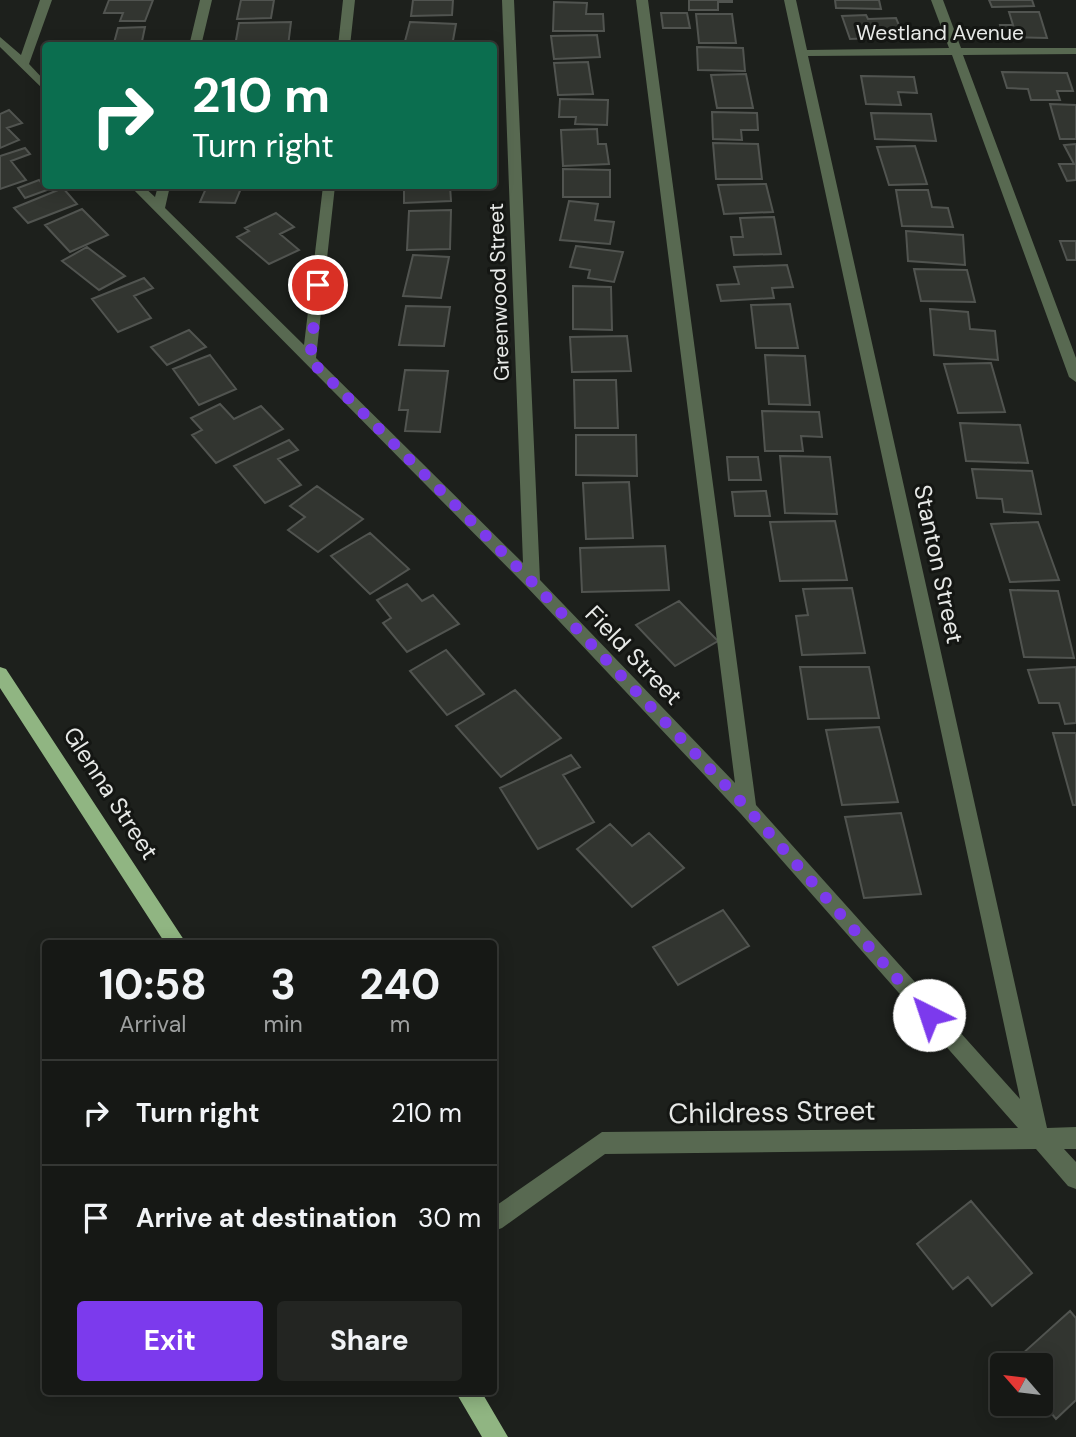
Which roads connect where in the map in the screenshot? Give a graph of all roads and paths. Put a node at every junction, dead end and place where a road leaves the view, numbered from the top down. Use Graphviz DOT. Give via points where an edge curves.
graph roads {
  1 [pos="46,0"];
  2 [pos="206,0"];
  3 [pos="349,0"];
  4 [pos="508,0"];
  5 [pos="642,0"];
  6 [pos="790,0"];
  7 [pos="937,0"];
  8 [pos="0,40"];
  9 [pos="196,42"];
  10 [pos="344,42"];
  11 [pos="1076,51"];
  12 [pos="956,52"];
  13 [pos="804,53"];
  14 [pos="23,65"];
  15 [pos="42,85"];
  16 [pos="139,189"];
  17 [pos="162,189"];
  18 [pos="329,189"];
  19 [pos="158,210"];
  20 [pos="310,360"];
  21 [pos="1076,377"];
  22 [pos="532,582"];
  23 [pos="0,674"];
  24 [pos="747,808"];
  25 [pos="174,940"];
  26 [pos="1076,1138"];
  27 [pos="1039,1139"];
  28 [pos="1076,1178"];
  29 [pos="497,1218"];
  30 [pos="470,1395"];
  31 [pos="496,1437"];
  1 -- 14 [label="street"];
  2 -- 9 [label="street"];
  3 -- 10 [label="street"];
  4 -- 22 [label="street, Greenwood Street"];
  5 -- 24 [label="street"];
  6 -- 13 [label="street, Stanton Street"];
  7 -- 12 [label="street"];
  8 -- 14 [label="street"];
  11 -- 12 [label="street, Westland Avenue"];
  12 -- 13 [label="street, Westland Avenue"];
  12 -- 21 [label="street"];
  13 -- 27 [label="street, Stanton Street"];
  14 -- 15 [label="street"];
  16 -- 19 [label="street, Field Street"];
  17 -- 19 [label="street"];
  18 -- 20 [label="street"];
  19 -- 20 [label="street, Field Street"];
  20 -- 22 [label="street, Field Street"];
  22 -- 24 [label="street, Field Street"];
  23 -- 25 [label="main road, Glenna Street"];
  24 -- 27 [label="street, Field Street"];
  26 -- 27 [label="street, Childress Street"];
  27 -- 28 [label="street, Field Street"];
  27 -- 29 [label="street, Childress Street" via="602,1143"];
  30 -- 31 [label="main road"];
}
